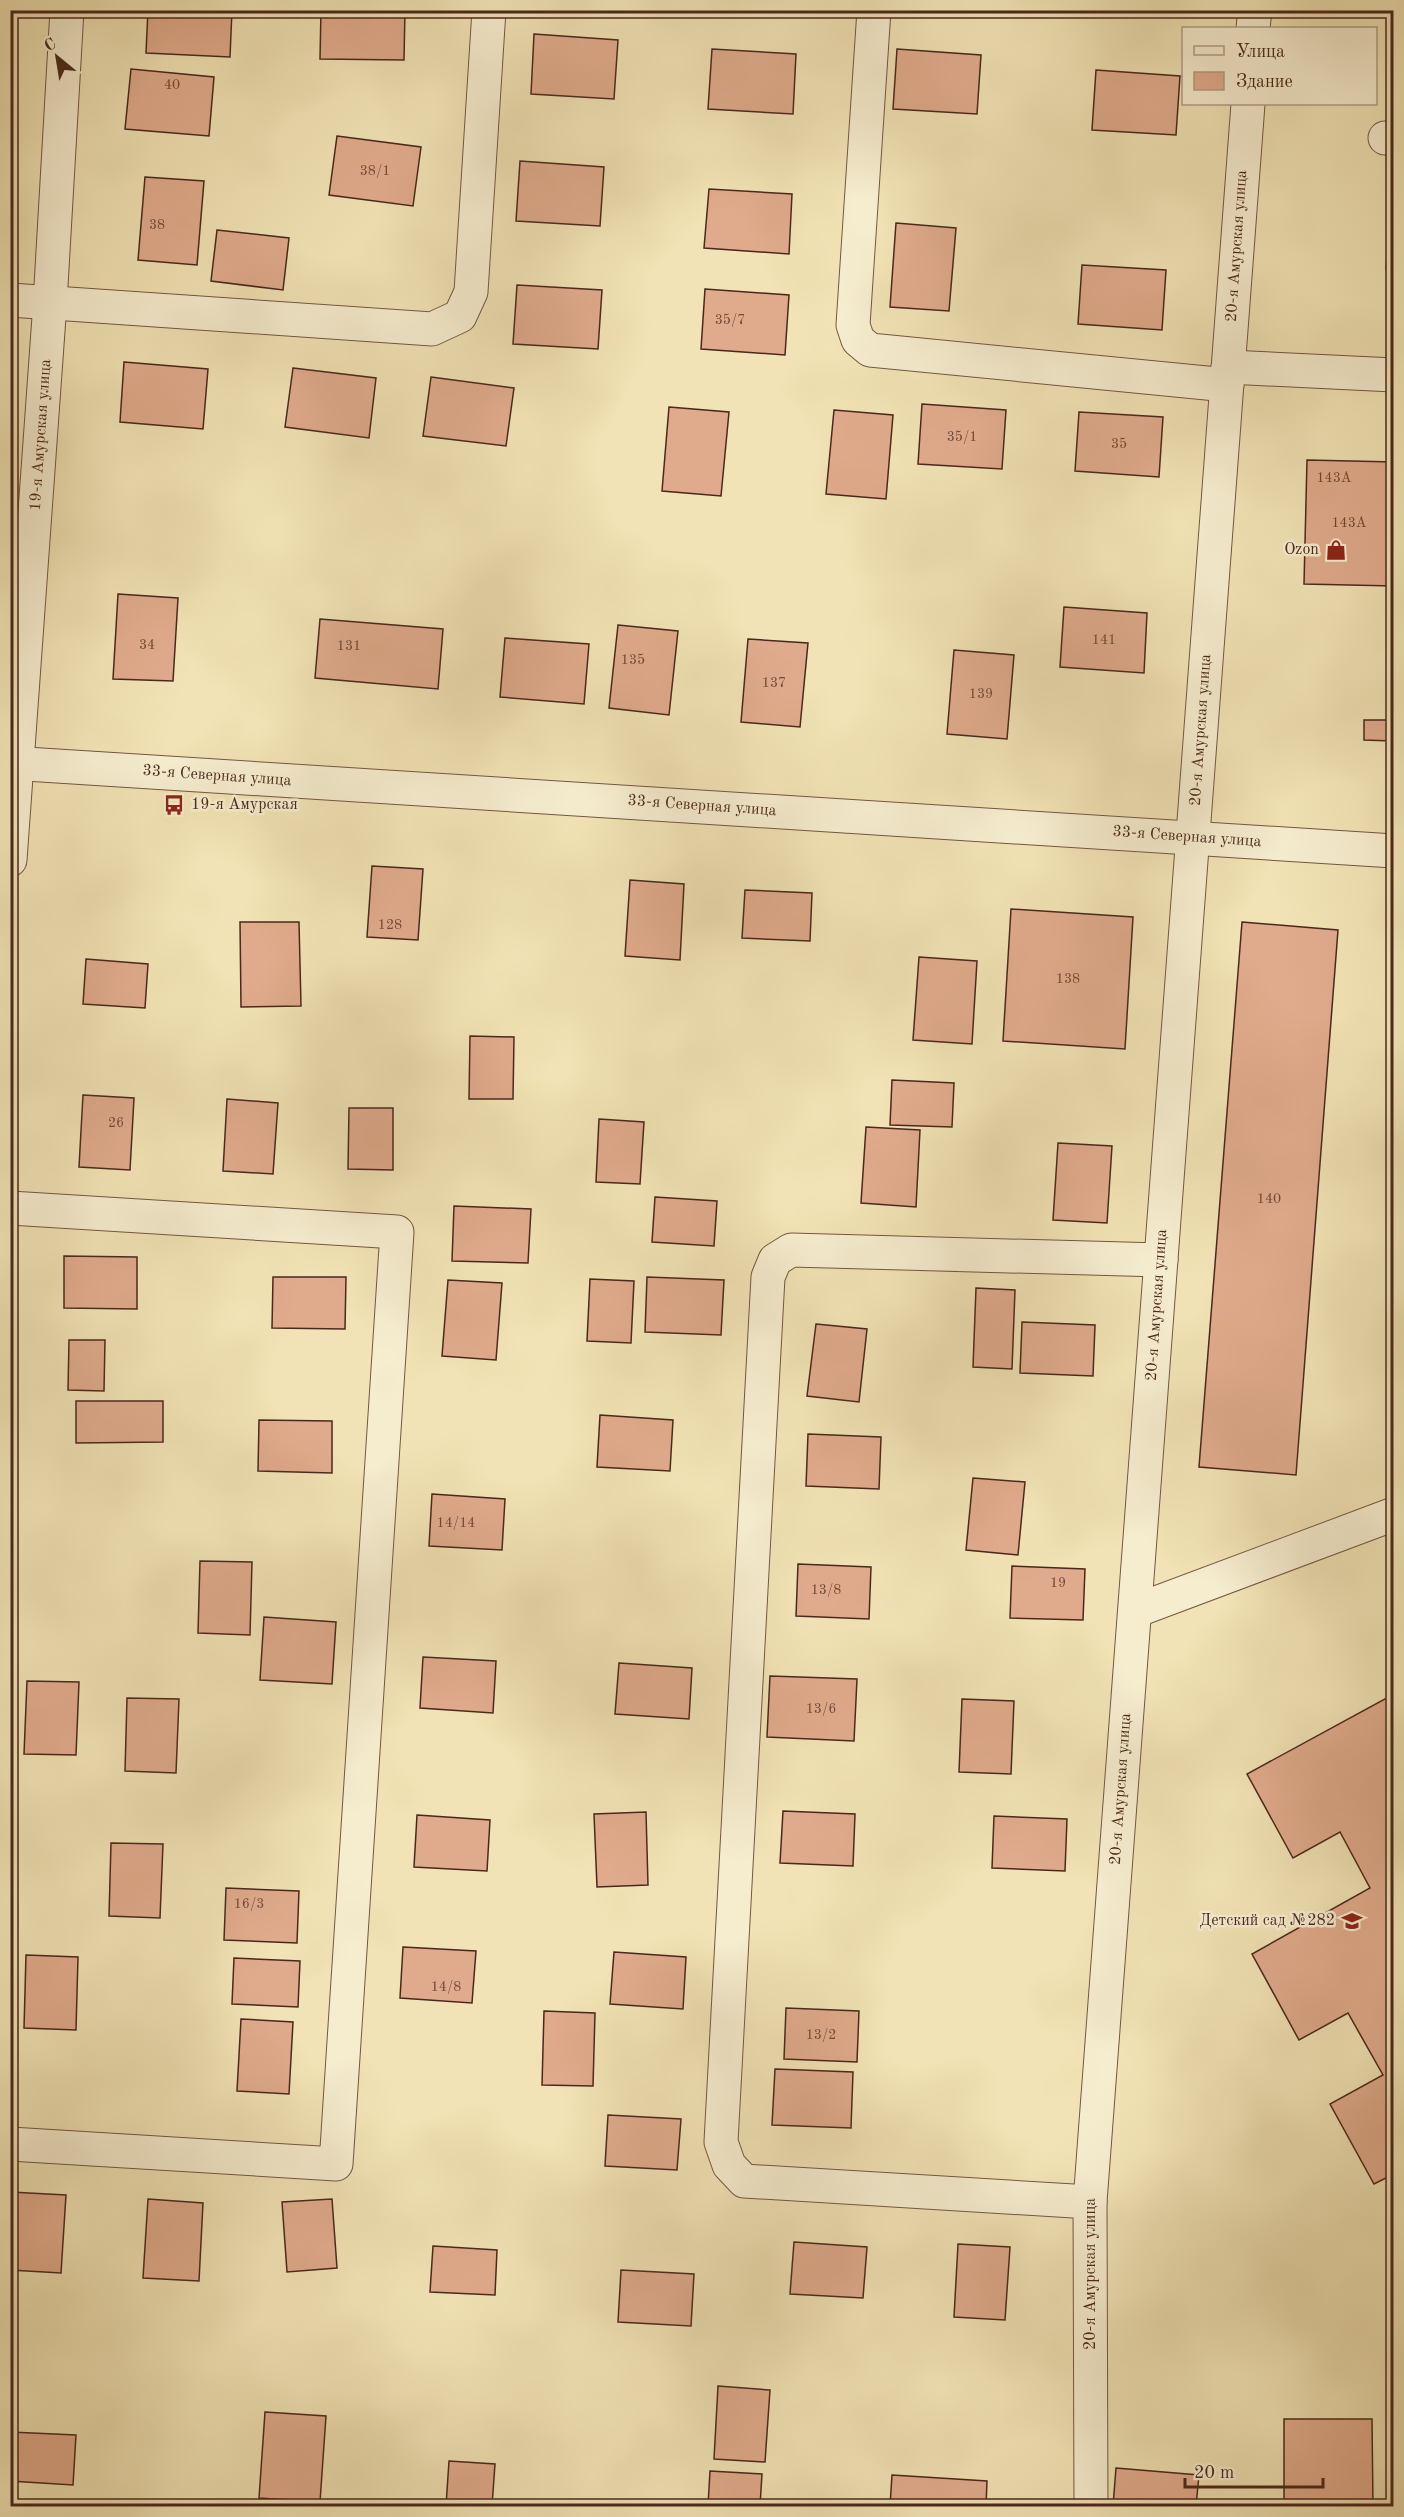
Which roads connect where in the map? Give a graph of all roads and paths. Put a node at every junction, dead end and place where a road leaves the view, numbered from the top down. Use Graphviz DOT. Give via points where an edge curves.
graph roads {
  1 [pos="67,10"];
  2 [pos="489,10"];
  3 [pos="874,10"];
  4 [pos="1254,10"];
  5 [pos="1253,27"];
  6 [pos="1248,105"];
  7 [pos="10,300"];
  8 [pos="50,303"];
  9 [pos="1394,375"];
  10 [pos="1227,376"];
  11 [pos="14,763"];
  12 [pos="1193,837"];
  13 [pos="11,851"];
  14 [pos="1394,851"];
  15 [pos="10,860"];
  16 [pos="10,1208"];
  17 [pos="1161,1260"];
  18 [pos="1394,1514"];
  19 [pos="1135,1611"];
  20 [pos="10,2144"];
  21 [pos="1090,2202"];
  22 [pos="1091,2506"];
  1 -- 8 [label="street, 19-я Амурская улица"];
  2 -- 8 [label="street" via="471,292 460,316 432,329"];
  3 -- 10 [label="street" via="853,325 858,340 870,350"];
  4 -- 5 [label="street"];
  6 -- 10 [label="street, 20-я Амурская улица"];
  7 -- 8 [label="street"];
  8 -- 11 [label="street, 19-я Амурская улица"];
  9 -- 10 [label="street"];
  10 -- 12 [label="street, 20-я Амурская улица"];
  11 -- 12 [label="street, 33-я Северная улица"];
  11 -- 13 [label="street, 19-я Амурская улица"];
  12 -- 14 [label="street, 33-я Северная улица"];
  12 -- 17 [label="street, 20-я Амурская улица"];
  13 -- 15 [label="street, 19-я Амурская улица"];
  16 -- 20 [label="street" via="397,1232 336,2164"];
  17 -- 19 [label="street, 20-я Амурская улица"];
  17 -- 21 [label="street" via="790,1250 775,1260 768,1277 721,2142 729,2165 744,2181"];
  18 -- 19 [label="street"];
  19 -- 21 [label="street, 20-я Амурская улица"];
  21 -- 22 [label="street, 20-я Амурская улица"];
}
